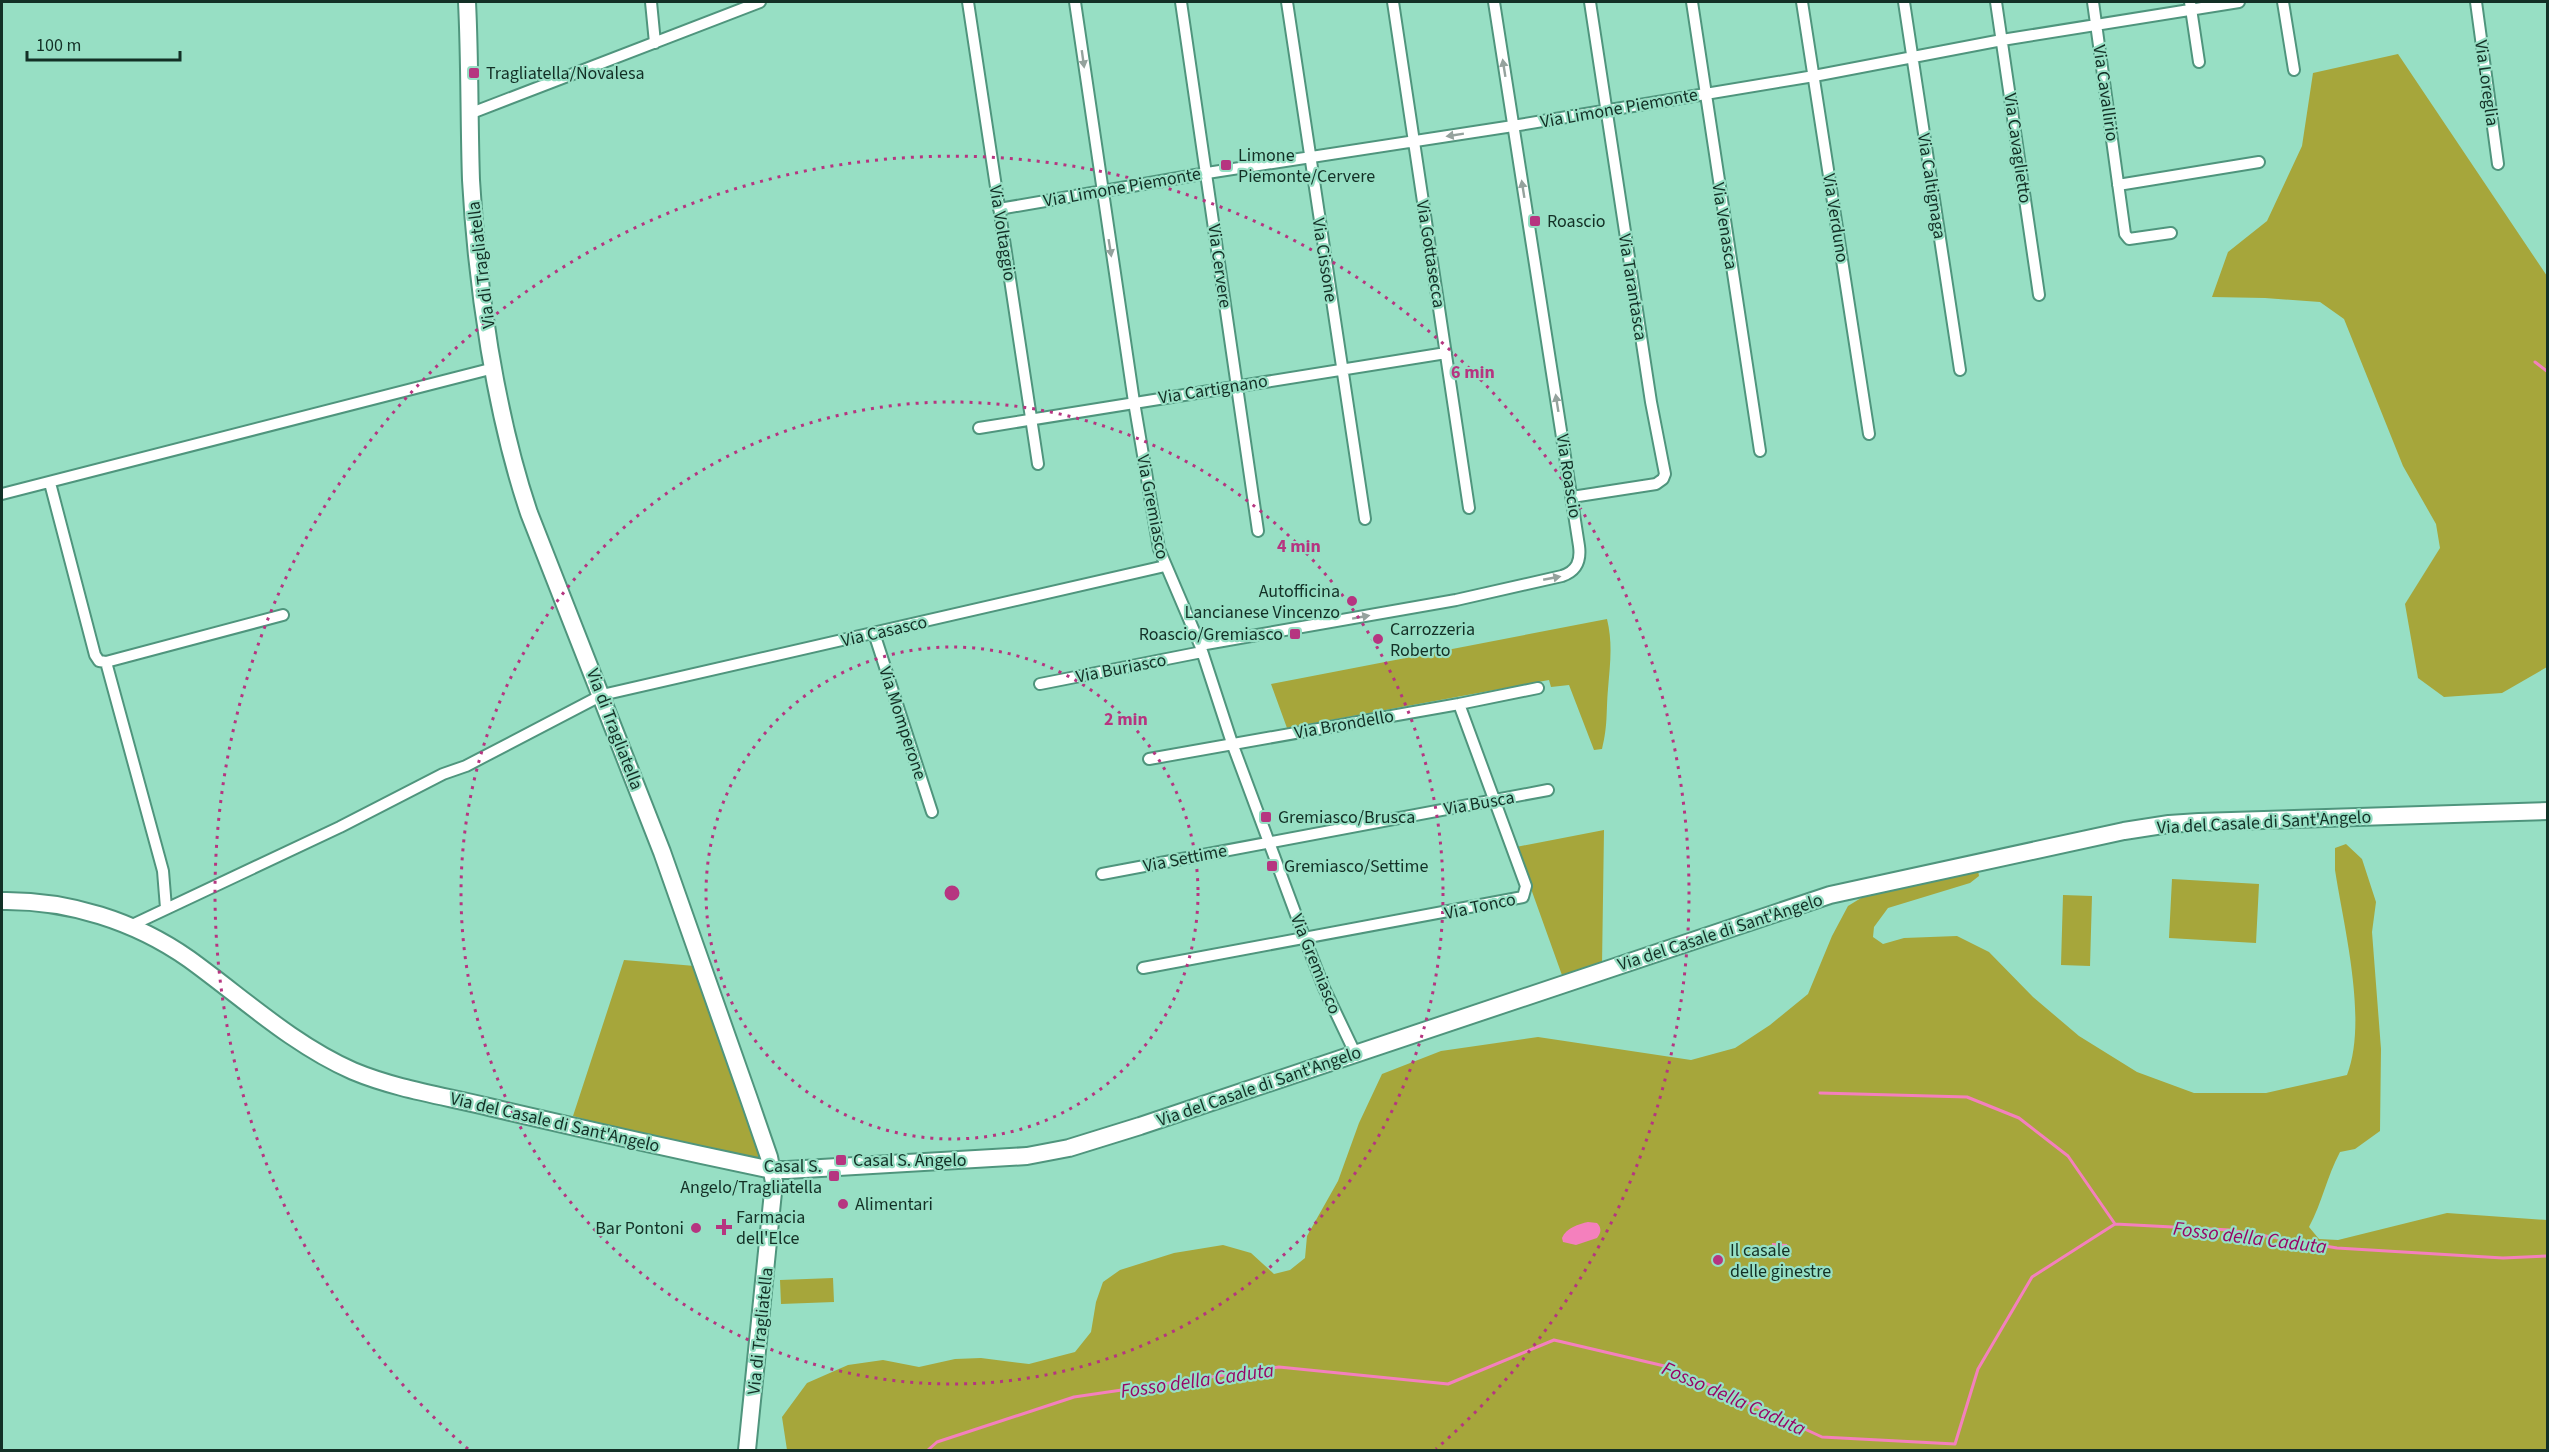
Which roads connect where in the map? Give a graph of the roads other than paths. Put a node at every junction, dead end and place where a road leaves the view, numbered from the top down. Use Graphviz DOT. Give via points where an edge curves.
graph roads {
  1 [pos="467,2"];
  2 [pos="651,2"];
  3 [pos="760,2"];
  4 [pos="968,2"];
  5 [pos="1075,2"];
  6 [pos="1182,2"];
  7 [pos="1287,2"];
  8 [pos="1393,2"];
  9 [pos="1494,2"];
  10 [pos="1590,2"];
  11 [pos="1692,2"];
  12 [pos="1802,2"];
  13 [pos="1904,2"];
  14 [pos="1996,2"];
  15 [pos="2092,2"];
  16 [pos="2239,2"];
  17 [pos="2283,2"];
  18 [pos="2476,2"];
  19 [pos="2191,5"];
  20 [pos="2096,25"];
  21 [pos="2002,40"];
  22 [pos="655,43"];
  23 [pos="1912,57"];
  24 [pos="2199,62"];
  25 [pos="2294,70"];
  26 [pos="1814,76"];
  27 [pos="1705,93"];
  28 [pos="1606,109"];
  29 [pos="469,114"];
  30 [pos="1513,126"];
  31 [pos="1414,141"];
  32 [pos="1310,156"];
  33 [pos="2259,162"];
  34 [pos="2498,164"];
  35 [pos="1207,173"];
  36 [pos="2118,185"];
  37 [pos="1102,190"];
  38 [pos="999,209"];
  39 [pos="2171,233"];
  40 [pos="2039,295"];
  41 [pos="1446,352"];
  42 [pos="494,368"];
  43 [pos="1342,369"];
  44 [pos="1960,370"];
  45 [pos="1238,385"];
  46 [pos="1134,402"];
  47 [pos="1031,419"];
  48 [pos="979,428"];
  49 [pos="1869,434"];
  50 [pos="1760,451"];
  51 [pos="1038,464"];
  52 [pos="50,483"];
  53 [pos="2,494"];
  54 [pos="1572,497"];
  55 [pos="1468,508"];
  56 [pos="1365,519"];
  57 [pos="1258,531"];
  58 [pos="1165,566"];
  59 [pos="283,615"];
  60 [pos="874,633"];
  61 [pos="1201,649"];
  62 [pos="106,662"];
  63 [pos="1040,684"];
  64 [pos="1538,688"];
  65 [pos="602,695"];
  66 [pos="1459,704"];
  67 [pos="1232,743"];
  68 [pos="1149,759"];
  69 [pos="1548,790"];
  70 [pos="1494,800"];
  71 [pos="2547,811"];
  72 [pos="932,812"];
  73 [pos="1269,842"];
  74 [pos="1102,874"];
  75 [pos="2,901"];
  76 [pos="166,908"];
  77 [pos="130,926"];
  78 [pos="1305,939"];
  79 [pos="1143,968"];
  80 [pos="1355,1053"];
  81 [pos="772,1170"];
  82 [pos="747,1450"];
  1 -- 29 [label="main road, Via di Tragliatella"];
  2 -- 22 [label="street"];
  3 -- 22 [label="street"];
  4 -- 38 [label="street, Via Voltaggio"];
  5 -- 37 [label="street, Via Gremiasco, one-way"];
  6 -- 35 [label="street, Via Cervere"];
  7 -- 32 [label="street, Via Cissone"];
  8 -- 31 [label="street, Via Gottasecca"];
  30 -- 9 [label="street, Via Roascio, one-way"];
  10 -- 28 [label="street, Via Tarantasca"];
  11 -- 27 [label="street, Via Venasca"];
  12 -- 26 [label="street, Via Verduno"];
  13 -- 23 [label="street, Via Caltignaga"];
  14 -- 21 [label="street, Via Cavaglietto"];
  15 -- 20 [label="street, Via Cavallirio"];
  16 -- 19 [label="street, Via Limone Piemonte"];
  17 -- 25 [label="street"];
  18 -- 34 [label="street, Via Loreglia"];
  19 -- 20 [label="street, Via Limone Piemonte"];
  19 -- 24 [label="street"];
  20 -- 21 [label="street, Via Limone Piemonte"];
  20 -- 36 [label="street, Via Cavallirio"];
  21 -- 23 [label="street, Via Limone Piemonte"];
  21 -- 40 [label="street, Via Cavaglietto"];
  22 -- 29 [label="street"];
  23 -- 26 [label="street, Via Limone Piemonte"];
  23 -- 44 [label="street, Via Caltignaga"];
  26 -- 27 [label="street, Via Limone Piemonte"];
  26 -- 49 [label="street, Via Verduno"];
  27 -- 28 [label="street, Via Limone Piemonte"];
  27 -- 50 [label="street, Via Venasca"];
  28 -- 30 [label="street, Via Limone Piemonte"];
  28 -- 54 [label="street, Via Tarantasca" via="1665,474 1653,484"];
  29 -- 42 [label="main road, Via di Tragliatella" via="476,246"];
  30 -- 31 [label="street, Via Limone Piemonte, one-way"];
  54 -- 30 [label="street, Via Roascio, one-way"];
  31 -- 32 [label="street, Via Limone Piemonte"];
  31 -- 41 [label="street, Via Gottasecca"];
  32 -- 35 [label="street, Via Limone Piemonte"];
  32 -- 43 [label="street, Via Cissone"];
  33 -- 36 [label="street"];
  35 -- 37 [label="street, Via Limone Piemonte"];
  35 -- 45 [label="street, Via Cervere"];
  36 -- 39 [label="street, Via Cavallirio" via="2129,239"];
  37 -- 38 [label="street, Via Limone Piemonte"];
  37 -- 46 [label="street, Via Gremiasco, one-way"];
  38 -- 47 [label="street, Via Voltaggio"];
  41 -- 43 [label="street, Via Cartignano"];
  41 -- 55 [label="street, Via Gottasecca"];
  42 -- 52 [label="street"];
  42 -- 65 [label="main road, Via di Tragliatella" via="529,513"];
  43 -- 45 [label="street, Via Cartignano"];
  43 -- 56 [label="street, Via Cissone"];
  45 -- 46 [label="street, Via Cartignano"];
  45 -- 57 [label="street, Via Cervere"];
  46 -- 47 [label="street, Via Cartignano"];
  46 -- 58 [label="street, Via Gremiasco" via="1157,541"];
  47 -- 48 [label="street, Via Cartignano"];
  47 -- 51 [label="street, Via Voltaggio"];
  52 -- 53 [label="street"];
  52 -- 62 [label="street" via="95,655"];
  61 -- 54 [label="street, Via Roascio, one-way" via="1566,575 1576,567 1580,555"];
  58 -- 60 [label="street, Via Casasco"];
  58 -- 61 [label="street, Via Gremiasco"];
  59 -- 62 [label="street"];
  60 -- 65 [label="street, Via Casasco"];
  60 -- 72 [label="street, Via Momperone"];
  61 -- 63 [label="street, Via Buriasco"];
  61 -- 67 [label="street, Via Gremiasco"];
  62 -- 76 [label="street" via="163,871"];
  64 -- 66 [label="street, Via Brondello"];
  65 -- 76 [label="street, Via Casasco" via="466,766"];
  65 -- 81 [label="main road, Via di Tragliatella" via="666,863"];
  66 -- 67 [label="street, Via Brondello"];
  66 -- 70 [label="street, Via Tonco"];
  67 -- 68 [label="street, Via Brondello"];
  67 -- 73 [label="street, Via Gremiasco"];
  69 -- 70 [label="street, Via Busca"];
  70 -- 73 [label="street, Via Busca"];
  70 -- 78 [label="street, Via Tonco" via="1526,886 1523,897"];
  71 -- 80 [label="main road, Via del Casale di Sant'Angelo" via="2199,822 2124,831 1830,895"];
  73 -- 74 [label="street, Via Settime"];
  73 -- 78 [label="street, Via Gremiasco"];
  75 -- 77 [label="main road, Via del Casale di Sant'Angelo" via="80,910"];
  76 -- 77 [label="street, Via Casasco"];
  77 -- 81 [label="main road, Via del Casale di Sant'Angelo" via="189,959 315,1051 374,1079"];
  78 -- 79 [label="street"];
  78 -- 80 [label="street, Via Gremiasco"];
  80 -- 81 [label="main road, Via del Casale di Sant'Angelo" via="1055,1151 978,1160"];
  81 -- 82 [label="main road, Via di Tragliatella" via="766,1274"];
}
